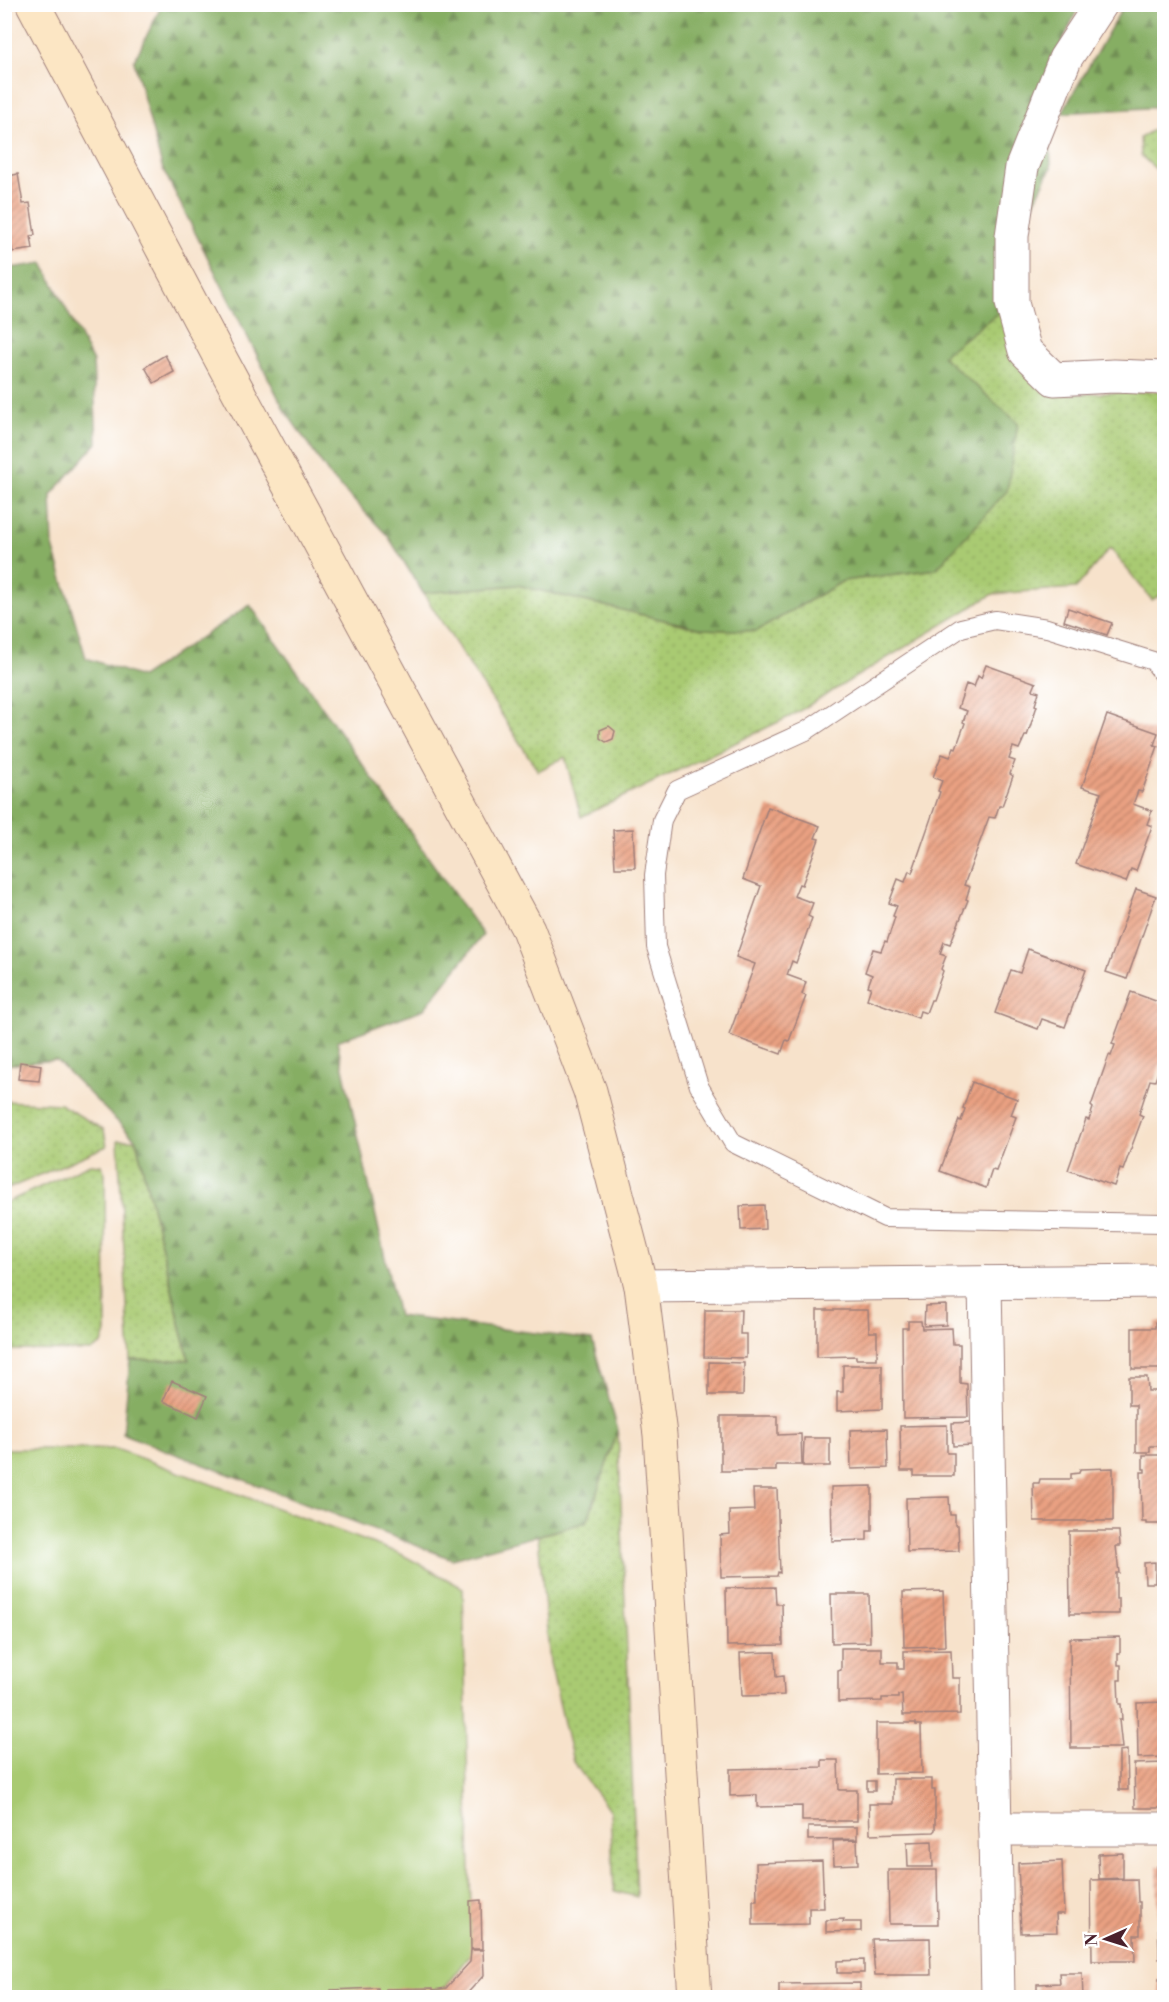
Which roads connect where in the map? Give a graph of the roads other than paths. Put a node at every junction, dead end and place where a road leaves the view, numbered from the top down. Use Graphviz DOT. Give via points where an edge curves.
graph roads {
  1 [pos="33,4"];
  2 [pos="1101,4"];
  3 [pos="1164,378"];
  4 [pos="1164,675"];
  5 [pos="1164,1223"];
  6 [pos="1164,1281"];
  7 [pos="985,1283"];
  8 [pos="641,1286"];
  9 [pos="995,1829"];
  10 [pos="1164,1829"];
  11 [pos="695,1998"];
  12 [pos="998,1998"];
  1 -- 8 [label="street" via="528,928 590,1091"];
  2 -- 3 [label="street" via="1065,58 1022,167 1012,236 1012,303 1025,351 1054,379"];
  4 -- 5 [label="lane" via="1153,661 1047,628 995,620 961,628 806,731 677,789 662,820 654,875 656,947 699,1086 733,1143 885,1218"];
  6 -- 7 [label="street"];
  7 -- 8 [label="street"];
  7 -- 9 [label="street"];
  8 -- 11 [label="street" via="660,1436"];
  9 -- 10 [label="street"];
  9 -- 12 [label="street"];
}
